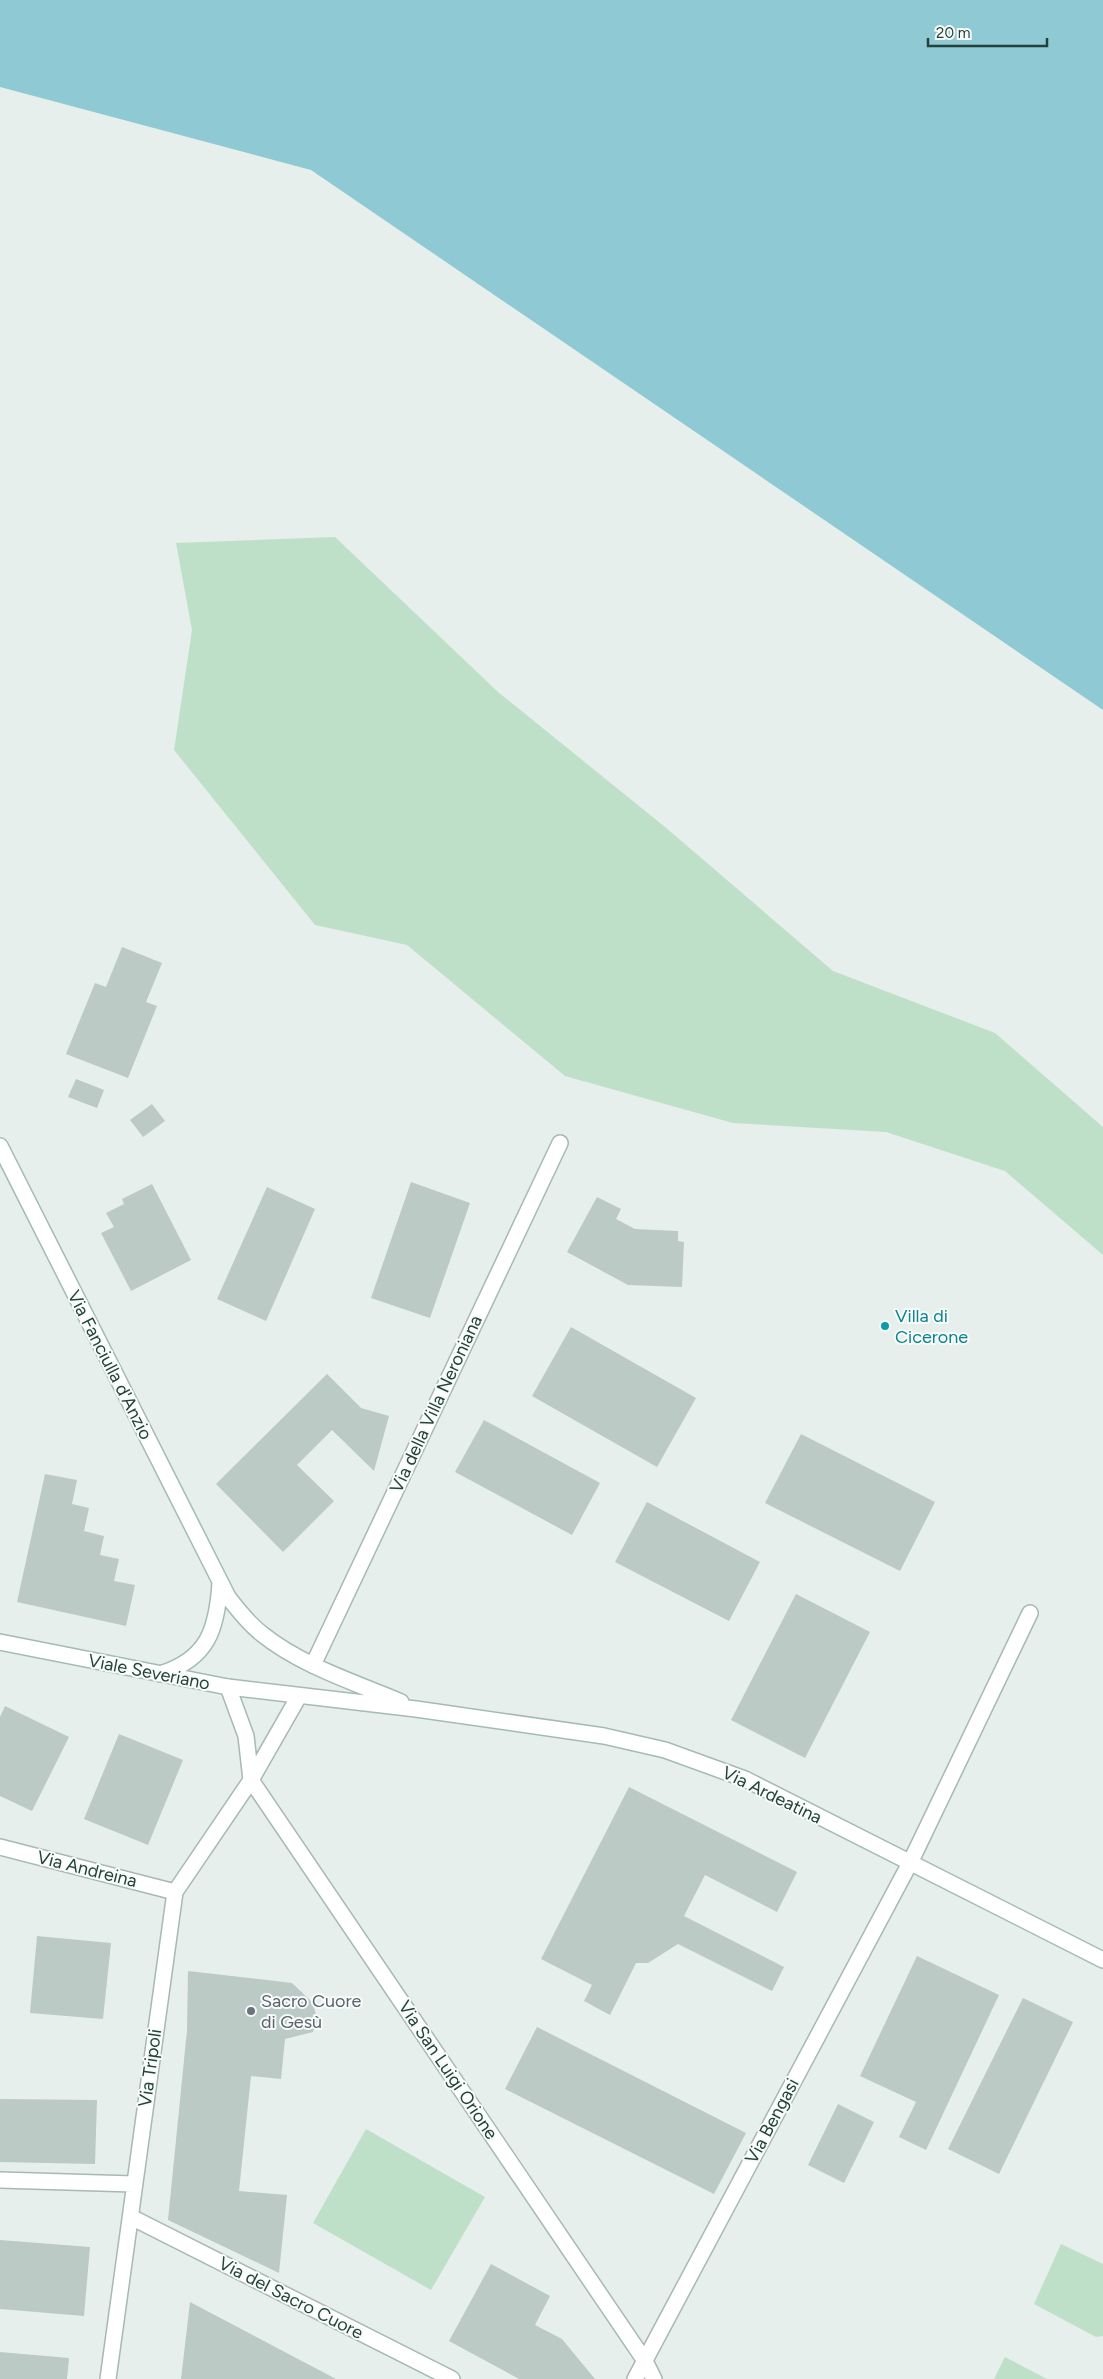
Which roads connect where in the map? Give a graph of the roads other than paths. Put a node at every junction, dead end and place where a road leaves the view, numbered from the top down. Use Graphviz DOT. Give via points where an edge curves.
graph roads {
  1 [pos="560,1143"];
  2 [pos="0,1146"];
  3 [pos="220,1583"];
  4 [pos="1030,1613"];
  5 [pos="0,1642"];
  6 [pos="313,1665"];
  7 [pos="159,1674"];
  8 [pos="228,1687"];
  9 [pos="299,1696"];
  10 [pos="416,1708"];
  11 [pos="251,1780"];
  12 [pos="0,1847"];
  13 [pos="910,1863"];
  14 [pos="175,1892"];
  15 [pos="1103,1960"];
  16 [pos="0,2180"];
  17 [pos="134,2184"];
  18 [pos="131,2217"];
  19 [pos="645,2361"];
  20 [pos="108,2379"];
  21 [pos="452,2379"];
  22 [pos="635,2379"];
  23 [pos="654,2379"];
  1 -- 6 [label="street, Via della Villa Neroniana"];
  2 -- 3 [label="street, Via Fanciulla d'Anzio"];
  3 -- 6 [label="street, Via Fanciulla d'Anzio" via="238,1609 262,1634"];
  3 -- 7 [label="street" via="218,1610 206,1643 181,1666"];
  4 -- 13 [label="street, Via Bengasi"];
  5 -- 7 [label="street, Viale Severiano"];
  6 -- 10 [label="street, Via Ardeatina"];
  7 -- 8 [label="street, Viale Severiano"];
  8 -- 9 [label="street, Viale Severiano"];
  8 -- 11 [label="street" via="246,1736"];
  9 -- 10 [label="street, Via Ardeatina"];
  9 -- 11 [label="street, Via Tripoli"];
  10 -- 13 [label="street, Via Ardeatina" via="604,1736 665,1750 745,1779"];
  11 -- 14 [label="street, Via Tripoli"];
  11 -- 19 [label="street, Via San Luigi Orione"];
  12 -- 14 [label="street, Via Andreina"];
  13 -- 15 [label="street, Via Ardeatina"];
  13 -- 19 [label="street, Via Bengasi"];
  14 -- 17 [label="street, Via Tripoli"];
  16 -- 17 [label="street"];
  17 -- 18 [label="street, Via Tripoli"];
  18 -- 20 [label="street, Via Tripoli"];
  18 -- 21 [label="street, Via del Sacro Cuore"];
  19 -- 22 [label="street, Via Bengasi"];
  19 -- 23 [label="street, Via San Luigi Orione"];
}
